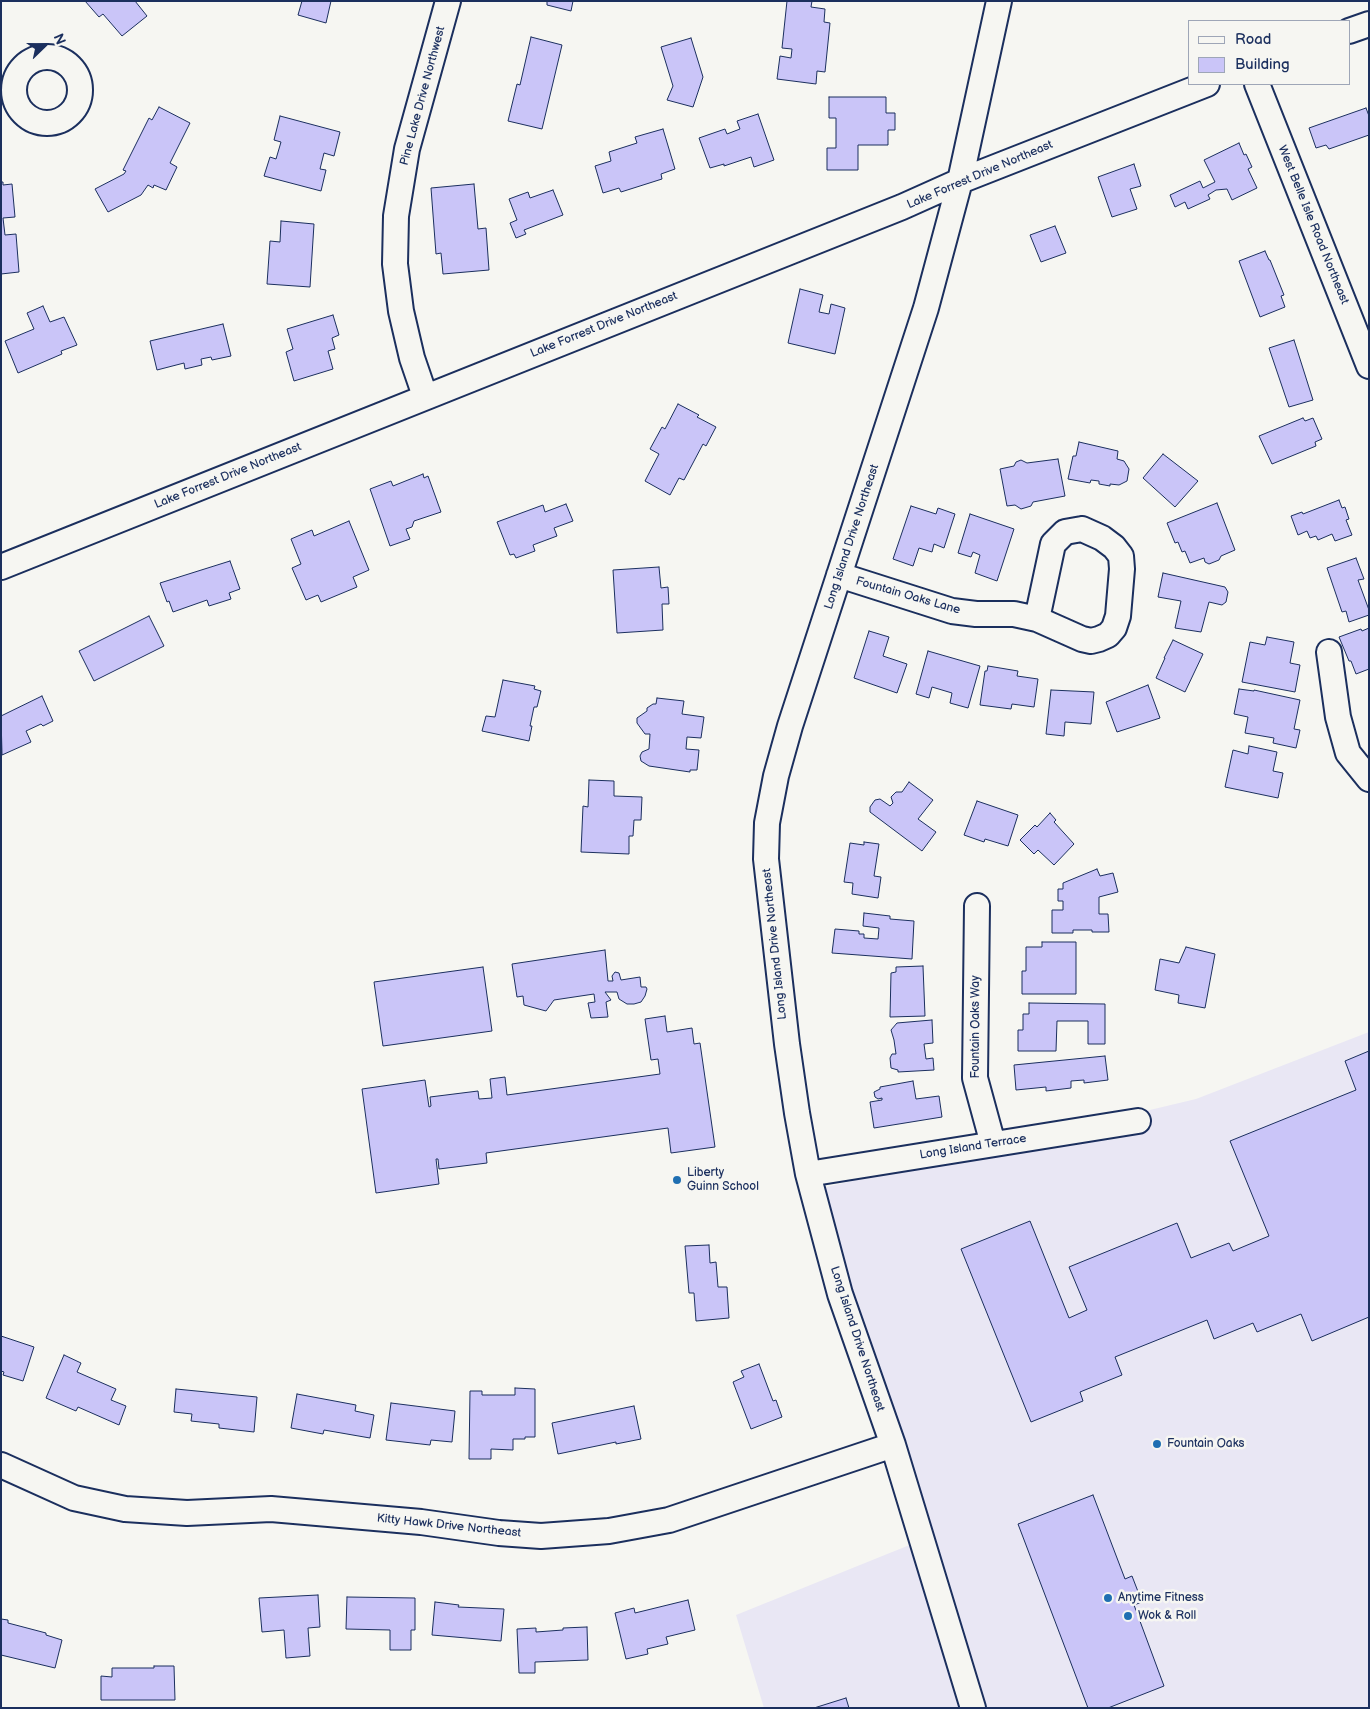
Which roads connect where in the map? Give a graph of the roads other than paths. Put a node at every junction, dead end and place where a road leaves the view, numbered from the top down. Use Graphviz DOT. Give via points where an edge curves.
graph roads {
  1 [pos="448,1"];
  2 [pos="999,1"];
  3 [pos="1369,24"];
  4 [pos="1350,32"];
  5 [pos="1205,85"];
  6 [pos="1257,85"];
  7 [pos="960,181"];
  8 [pos="1369,366"];
  9 [pos="426,396"];
  10 [pos="1,567"];
  11 [pos="839,575"];
  12 [pos="1037,619"];
  13 [pos="1329,652"];
  14 [pos="1358,748"];
  15 [pos="1369,779"];
  16 [pos="976,906"];
  17 [pos="1138,1121"];
  18 [pos="992,1144"];
  19 [pos="808,1174"];
  20 [pos="893,1445"];
  21 [pos="1,1465"];
  22 [pos="973,1708"];
  1 -- 9 [label="street, Pine Lake Drive Northwest" via="407,149 396,216 395,264 401,312 412,358"];
  2 -- 7 [label="street, Long Island Drive Northeast"];
  3 -- 4 [label="street"];
  5 -- 7 [label="street, Lake Forrest Drive Northeast"];
  6 -- 8 [label="street, West Belle Isle Road Northeast"];
  7 -- 9 [label="street, Lake Forrest Drive Northeast"];
  7 -- 11 [label="street, Long Island Drive Northeast" via="926,308"];
  9 -- 10 [label="street, Lake Forrest Drive Northeast"];
  11 -- 12 [label="street, Fountain Oaks Lane" via="952,610 1014,614"];
  11 -- 19 [label="street, Long Island Drive Northeast" via="790,726 767,823 766,859 786,1044"];
  12 -- 12 [label="street" via="1053,544 1065,532 1082,529 1114,547 1120,556 1122,569 1118,616 1108,635 1099,639 1082,639"];
  13 -- 14 [label="street" via="1338,717"];
  14 -- 15 [label="street"];
  16 -- 18 [label="street, Fountain Oaks Way" via="975,1078"];
  17 -- 18 [label="street, Long Island Terrace"];
  18 -- 19 [label="street, Long Island Terrace"];
  19 -- 20 [label="street, Long Island Drive Northeast" via="840,1294"];
  20 -- 21 [label="street, Kitty Hawk Drive Northeast" via="670,1520 609,1531 541,1536 271,1509 187,1513 125,1509 74,1498"];
  20 -- 22 [label="street, Long Island Drive Northeast"];
}
